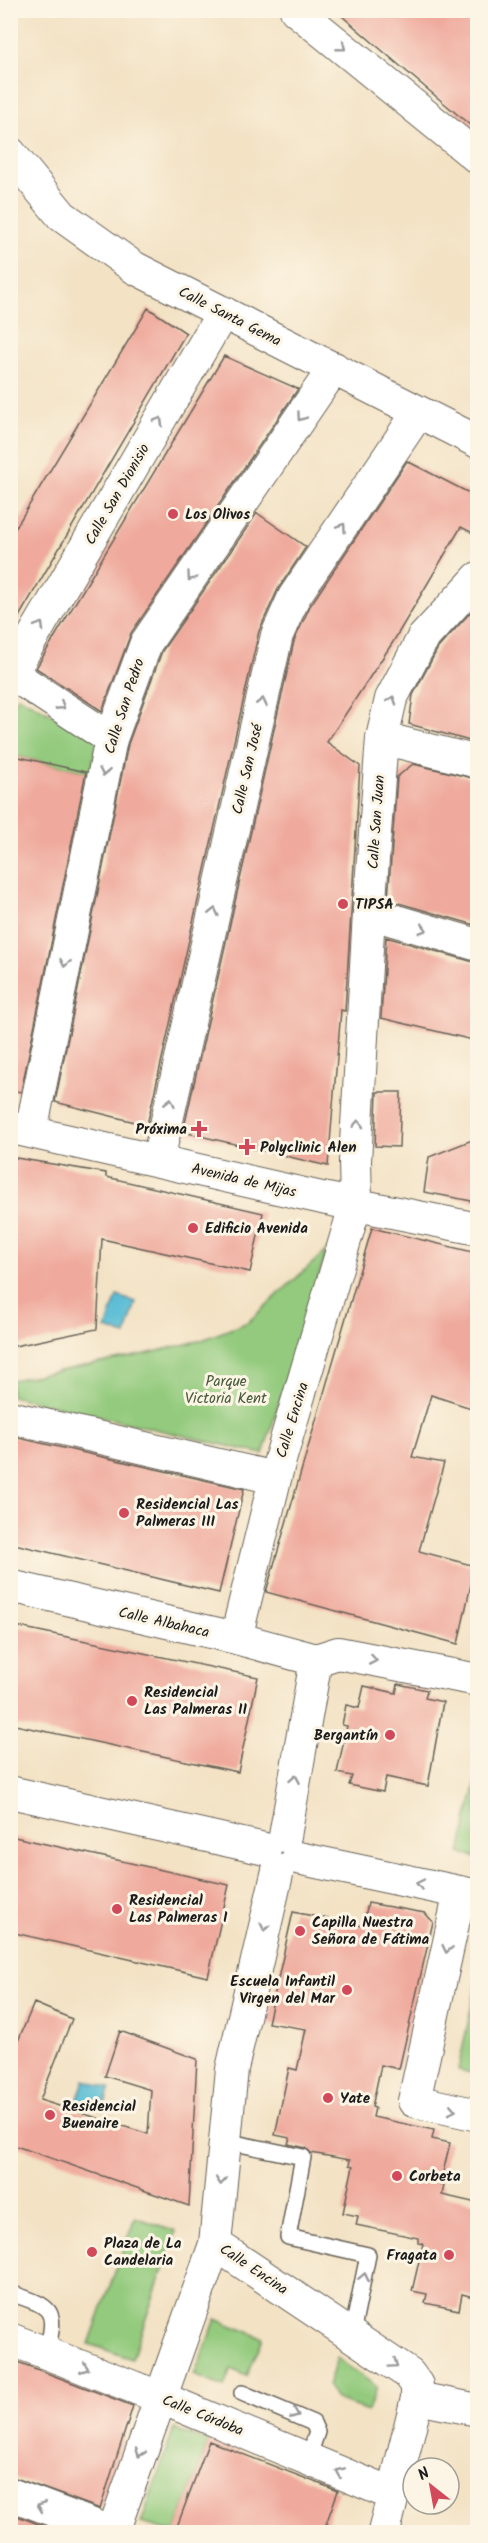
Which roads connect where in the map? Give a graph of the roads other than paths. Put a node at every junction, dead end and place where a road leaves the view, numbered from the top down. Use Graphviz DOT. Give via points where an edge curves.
graph roads {
  1 [pos="296,10"];
  2 [pos="10,153"];
  3 [pos="477,158"];
  4 [pos="223,312"];
  5 [pos="334,368"];
  6 [pos="418,413"];
  7 [pos="477,442"];
  8 [pos="477,578"];
  9 [pos="11,675"];
  10 [pos="382,738"];
  11 [pos="111,739"];
  12 [pos="477,762"];
  13 [pos="369,913"];
  14 [pos="477,945"];
  15 [pos="21,1129"];
  16 [pos="158,1160"];
  17 [pos="356,1203"];
  18 [pos="477,1229"];
  19 [pos="10,1417"];
  20 [pos="275,1478"];
  21 [pos="10,1586"];
  22 [pos="236,1638"];
  23 [pos="316,1660"];
  24 [pos="477,1680"];
  25 [pos="10,1792"];
  26 [pos="282,1853"];
  27 [pos="469,1894"];
  28 [pos="477,2115"];
  29 [pos="225,2141"];
  30 [pos="215,2244"];
  31 [pos="10,2293"];
  32 [pos="352,2334"];
  33 [pos="10,2340"];
  34 [pos="46,2353"];
  35 [pos="242,2393"];
  36 [pos="159,2397"];
  37 [pos="417,2398"];
  38 [pos="477,2410"];
  39 [pos="309,2459"];
  40 [pos="10,2494"];
  41 [pos="394,2495"];
  42 [pos="112,2532"];
  43 [pos="384,2532"];
  1 -- 3 [label="street, one-way"];
  2 -- 4 [label="street, Calle Santa Gema" via="62,216 135,268"];
  4 -- 5 [label="street, Calle Santa Gema"];
  9 -- 4 [label="street, Calle San Dionisio, one-way"];
  5 -- 6 [label="street, Calle Santa Gema"];
  5 -- 11 [label="street, Calle San Pedro, one-way" via="146,643"];
  6 -- 7 [label="street, Calle Santa Gema"];
  16 -- 6 [label="street, Calle San José, one-way" via="277,635 294,597"];
  10 -- 8 [label="street, Calle San Juan, one-way" via="391,699 423,638"];
  9 -- 11 [label="street, one-way"];
  10 -- 12 [label="street"];
  10 -- 13 [label="street, Calle San Juan"];
  11 -- 15 [label="street, Calle San Pedro, one-way"];
  13 -- 14 [label="street, one-way"];
  17 -- 13 [label="street, Calle San Juan, one-way"];
  15 -- 16 [label="street, Avenida de Mijas"];
  16 -- 17 [label="street, Avenida de Mijas"];
  17 -- 18 [label="street, Avenida de Mijas"];
  17 -- 20 [label="street, Calle Encina"];
  19 -- 20 [label="street"];
  20 -- 22 [label="street, Calle Encina"];
  21 -- 22 [label="street, Calle Albahaca"];
  22 -- 23 [label="street, Calle Albahaca"];
  23 -- 24 [label="street, one-way" via="338,1653"];
  26 -- 23 [label="street, Calle Encina, one-way"];
  25 -- 26 [label="street"];
  27 -- 26 [label="street, one-way"];
  26 -- 29 [label="street, Calle Encina, one-way" via="232,2069"];
  27 -- 28 [label="street, one-way" via="414,2102"];
  29 -- 30 [label="street, Calle Encina, one-way"];
  32 -- 29 [label="lane, one-way" via="368,2255 288,2237 303,2157"];
  30 -- 32 [label="street, Calle Encina"];
  30 -- 36 [label="street"];
  31 -- 34 [label="lane" via="48,2310 54,2324"];
  32 -- 37 [label="street, Calle Encina, one-way" via="409,2374 417,2385"];
  33 -- 34 [label="street, Calle Córdoba"];
  34 -- 36 [label="street, Calle Córdoba, one-way"];
  35 -- 39 [label="lane, one-way" via="314,2423 317,2432"];
  36 -- 39 [label="street, Calle Córdoba"];
  36 -- 42 [label="street, one-way"];
  37 -- 38 [label="street"];
  37 -- 41 [label="street"];
  41 -- 39 [label="street, Calle Córdoba, one-way"];
  42 -- 40 [label="street, one-way"];
  41 -- 43 [label="street"];
}
